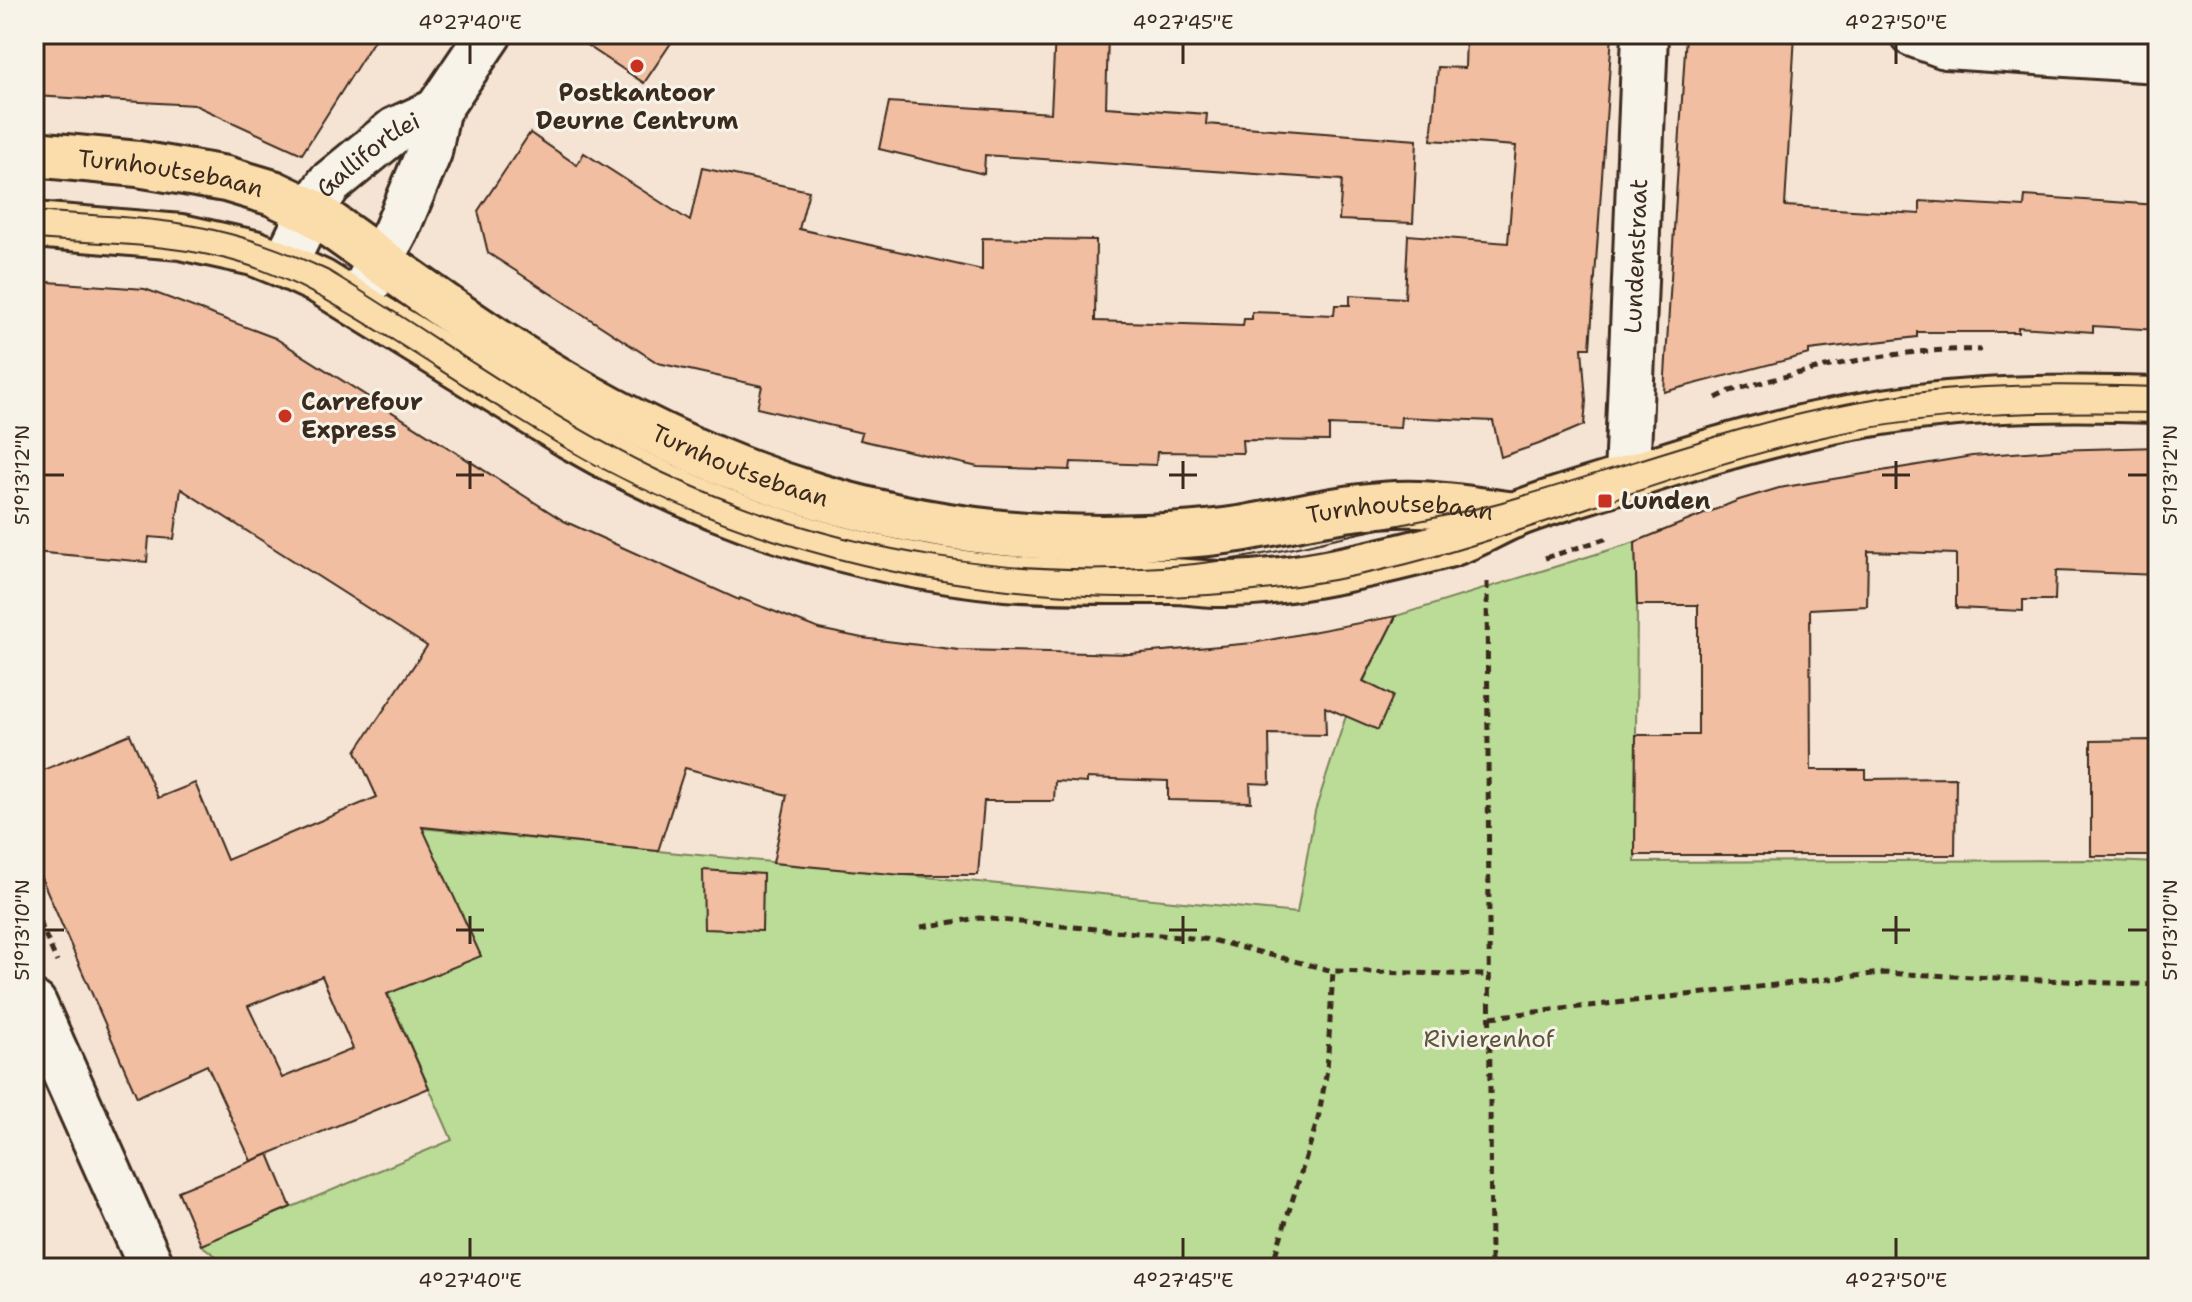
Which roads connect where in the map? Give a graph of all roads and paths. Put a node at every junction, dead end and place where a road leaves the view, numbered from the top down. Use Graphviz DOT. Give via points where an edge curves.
graph roads {
  1 [pos="489,34"];
  2 [pos="1645,34"];
  3 [pos="1913,34"];
  4 [pos="2018,42"];
  5 [pos="2158,60"];
  6 [pos="437,111"];
  7 [pos="34,154"];
  8 [pos="311,211"];
  9 [pos="34,225"];
  10 [pos="381,261"];
  11 [pos="284,265"];
  12 [pos="357,304"];
  13 [pos="2158,400"];
  14 [pos="1627,478"];
  15 [pos="1515,515"];
  16 [pos="1487,577"];
  17 [pos="921,927"];
  18 [pos="1333,971"];
  19 [pos="1488,975"];
  20 [pos="2158,985"];
  21 [pos="1491,1017"];
  22 [pos="38,1023"];
  23 [pos="152,1268"];
  24 [pos="1271,1268"];
  25 [pos="1491,1268"];
  1 -- 6 [label="street, Gallifortlei"];
  2 -- 14 [label="street, Lundenstraat"];
  3 -- 4 [label="street" via="1946,46"];
  4 -- 5 [label="street"];
  6 -- 8 [label="street, Gallifortlei" via="395,130 329,184"];
  6 -- 10 [label="street, Gallifortlei" via="429,152"];
  7 -- 8 [label="main road, Turnhoutsebaan" via="213,176 273,193"];
  8 -- 10 [label="main road, Turnhoutsebaan"];
  8 -- 11 [label="street, Gallifortlei"];
  9 -- 11 [label="main road, Turnhoutsebaan" via="181,237"];
  10 -- 12 [label="street, Gallifortlei"];
  10 -- 15 [label="main road, Turnhoutsebaan" via="555,378 625,417 693,451 798,493 849,507 977,531 1104,538 1235,529 1383,506 1419,504"];
  11 -- 12 [label="main road, Turnhoutsebaan"];
  12 -- 15 [label="main road, Turnhoutsebaan" via="570,436 656,481 797,536 915,565 1081,583 1258,582 1451,544"];
  13 -- 14 [label="main road, Turnhoutsebaan" via="1997,400 1918,407 1761,437"];
  14 -- 15 [label="main road, Turnhoutsebaan"];
  16 -- 19 [label="path"];
  17 -- 18 [label="path" via="979,918 1212,940"];
  18 -- 19 [label="path"];
  18 -- 24 [label="path" via="1327,1070 1318,1119"];
  19 -- 21 [label="path"];
  20 -- 21 [label="path" via="1882,973"];
  21 -- 25 [label="path"];
  22 -- 23 [label="street"];
}
